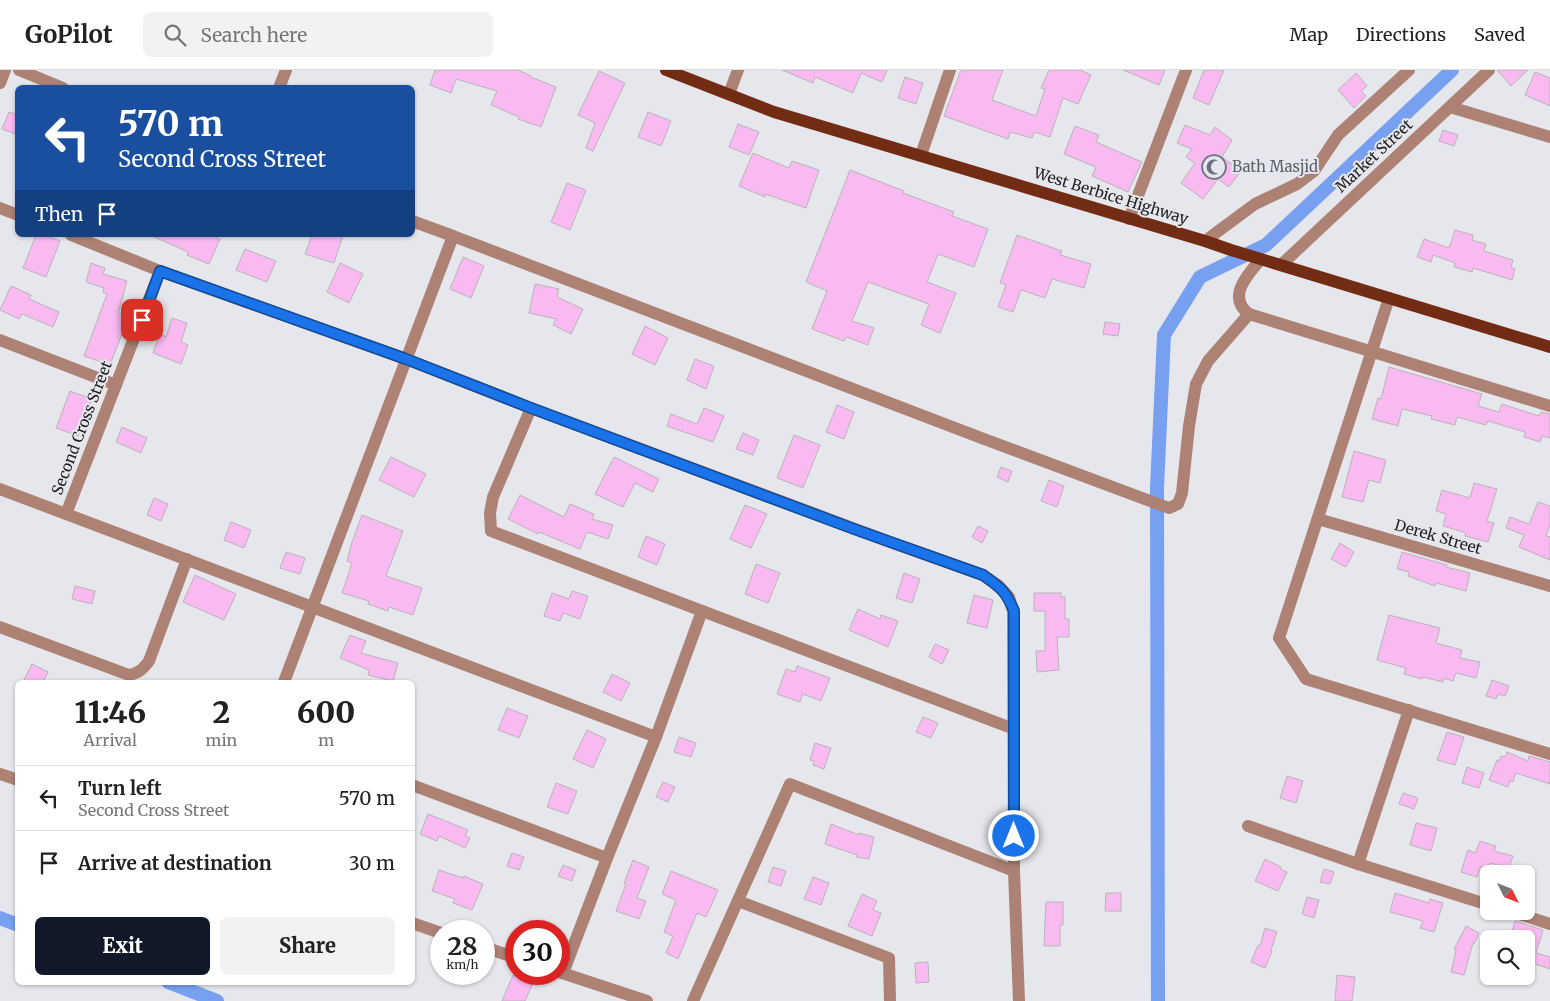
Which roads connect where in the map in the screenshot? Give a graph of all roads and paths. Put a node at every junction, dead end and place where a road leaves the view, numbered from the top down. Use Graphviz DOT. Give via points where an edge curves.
graph roads {
  1 [pos="5,70"];
  2 [pos="19,70"];
  3 [pos="286,70"];
  4 [pos="666,70"];
  5 [pos="738,70"];
  6 [pos="950,70"];
  7 [pos="1186,70"];
  8 [pos="1410,70"];
  9 [pos="1489,70"];
  10 [pos="0,83"];
  11 [pos="56,85"];
  12 [pos="280,85"];
  13 [pos="729,94"];
  14 [pos="1450,106"];
  15 [pos="1550,137"];
  16 [pos="921,154"];
  17 [pos="0,208"];
  18 [pos="15,213"];
  19 [pos="1129,219"];
  20 [pos="415,222"];
  21 [pos="454,236"];
  22 [pos="76,237"];
  23 [pos="1205,241"];
  24 [pos="1257,258"];
  25 [pos="1281,265"];
  26 [pos="160,271"];
  27 [pos="1389,298"];
  28 [pos="1249,314"];
  29 [pos="0,340"];
  30 [pos="1550,347"];
  31 [pos="1372,351"];
  32 [pos="406,359"];
  33 [pos="116,385"];
  34 [pos="1550,406"];
  35 [pos="531,408"];
  36 [pos="0,489"];
  37 [pos="66,514"];
  38 [pos="1318,518"];
  39 [pos="187,560"];
  40 [pos="1550,586"];
  41 [pos="313,608"];
  42 [pos="702,611"];
  43 [pos="0,627"];
  44 [pos="285,680"];
  45 [pos="1409,710"];
  46 [pos="1014,729"];
  47 [pos="656,737"];
  48 [pos="1550,754"];
  49 [pos="0,774"];
  50 [pos="15,779"];
  51 [pos="415,786"];
  52 [pos="1248,826"];
  53 [pos="607,858"];
  54 [pos="1358,864"];
  55 [pos="1014,871"];
  56 [pos="738,901"];
  57 [pos="1480,902"];
  58 [pos="1535,919"];
  59 [pos="415,924"];
  60 [pos="1550,924"];
  61 [pos="430,929"];
  62 [pos="570,950"];
  63 [pos="570,976"];
  64 [pos="647,1001"];
  65 [pos="693,1001"];
  66 [pos="890,1001"];
  67 [pos="1019,1001"];
  1 -- 10 [label="street"];
  2 -- 11 [label="street"];
  3 -- 12 [label="street"];
  4 -- 13 [label="main road, West Berbice Highway"];
  5 -- 13 [label="street"];
  6 -- 16 [label="street"];
  7 -- 19 [label="street"];
  8 -- 23 [label="street" via="1338,135 1314,171 1297,184 1255,204"];
  9 -- 14 [label="street, Market Street"];
  13 -- 16 [label="main road, West Berbice Highway" via="774,112"];
  14 -- 15 [label="street"];
  14 -- 25 [label="street, Market Street"];
  16 -- 19 [label="main road, West Berbice Highway"];
  17 -- 18 [label="street"];
  19 -- 23 [label="main road, West Berbice Highway"];
  20 -- 21 [label="street"];
  21 -- 28 [label="street" via="1169,508 1178,504 1182,493 1196,384 1208,361"];
  21 -- 32 [label="street"];
  22 -- 26 [label="street"];
  23 -- 24 [label="main road, West Berbice Highway"];
  24 -- 25 [label="main road, West Berbice Highway"];
  24 -- 28 [label="street" via="1240,290 1240,304"];
  25 -- 27 [label="main road, West Berbice Highway"];
  26 -- 32 [label="street"];
  26 -- 33 [label="street, Second Cross Street"];
  27 -- 30 [label="main road, West Berbice Highway"];
  27 -- 31 [label="street"];
  28 -- 31 [label="street"];
  29 -- 33 [label="street"];
  31 -- 34 [label="street"];
  31 -- 38 [label="street"];
  32 -- 35 [label="street"];
  32 -- 41 [label="street"];
  33 -- 37 [label="street, Second Cross Street"];
  35 -- 42 [label="street" via="493,497 491,531"];
  35 -- 46 [label="street" via="983,575 1009,597 1014,611"];
  36 -- 37 [label="street"];
  37 -- 39 [label="street"];
  38 -- 40 [label="street, Derek Street"];
  38 -- 45 [label="street" via="1279,638 1306,679"];
  39 -- 41 [label="street"];
  39 -- 43 [label="street" via="149,661 138,673 129,675"];
  41 -- 44 [label="street"];
  41 -- 47 [label="street"];
  42 -- 46 [label="street"];
  42 -- 47 [label="street"];
  45 -- 48 [label="street"];
  45 -- 54 [label="street"];
  46 -- 55 [label="street"];
  47 -- 53 [label="street"];
  49 -- 50 [label="street"];
  51 -- 53 [label="street"];
  52 -- 54 [label="street"];
  53 -- 62 [label="street"];
  54 -- 57 [label="street"];
  55 -- 56 [label="street" via="790,784"];
  55 -- 67 [label="street"];
  56 -- 65 [label="street"];
  56 -- 66 [label="street" via="889,958"];
  58 -- 60 [label="street"];
  59 -- 61 [label="street"];
  63 -- 64 [label="street"];
}
